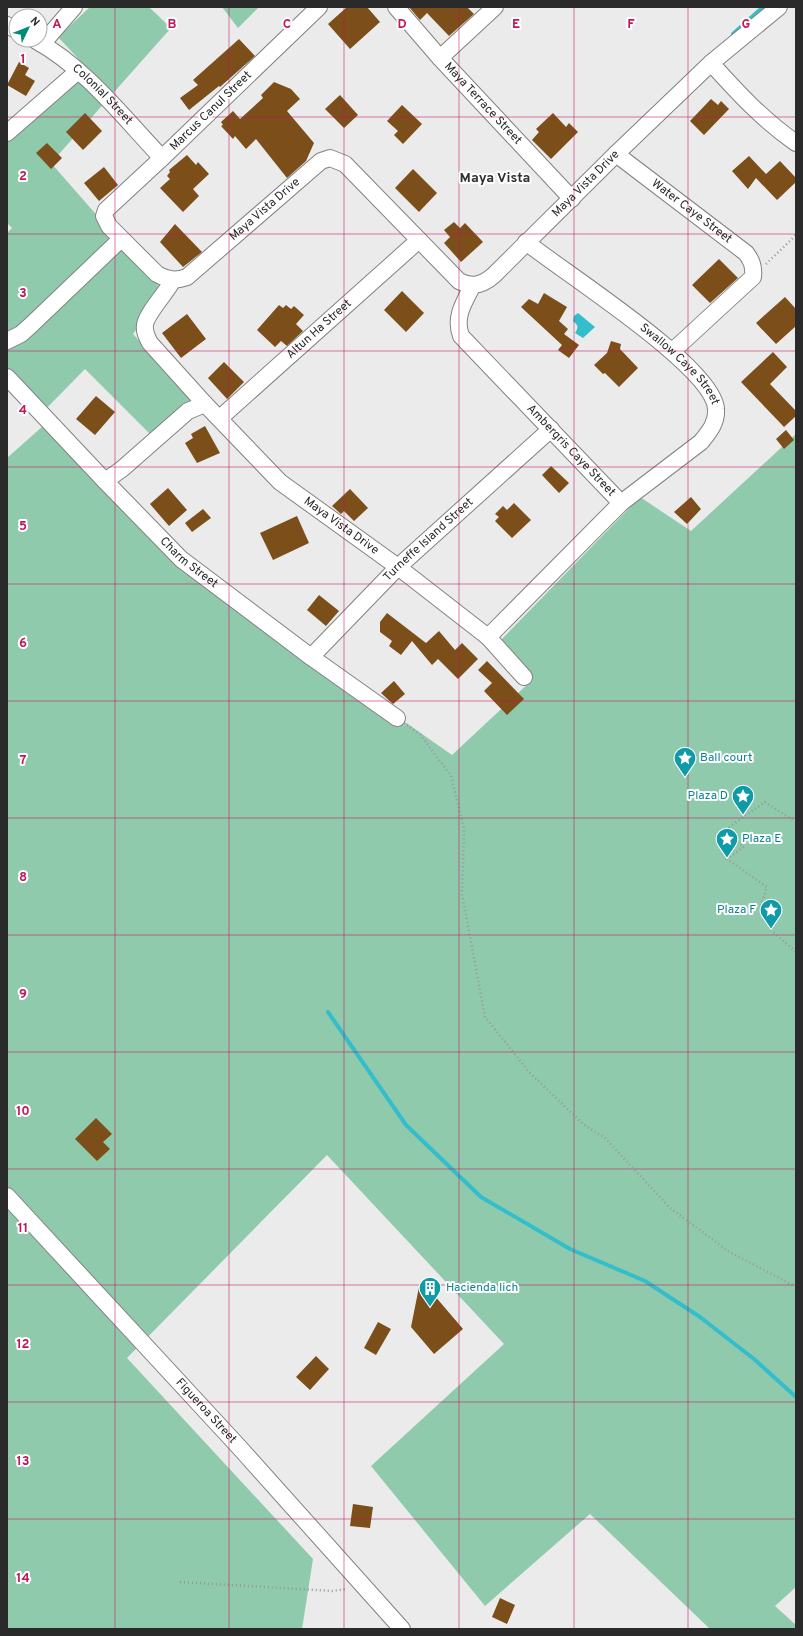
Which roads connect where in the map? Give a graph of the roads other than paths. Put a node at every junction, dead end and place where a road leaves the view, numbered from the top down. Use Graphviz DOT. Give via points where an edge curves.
graph roads {
  1 [pos="74,7"];
  2 [pos="319,7"];
  3 [pos="396,7"];
  4 [pos="495,7"];
  5 [pos="779,7"];
  6 [pos="48,32"];
  7 [pos="46,48"];
  8 [pos="440,58"];
  9 [pos="711,63"];
  10 [pos="78,71"];
  11 [pos="7,133"];
  12 [pos="796,143"];
  13 [pos="616,154"];
  14 [pos="162,158"];
  15 [pos="572,199"];
  16 [pos="121,239"];
  17 [pos="419,240"];
  18 [pos="526,242"];
  19 [pos="173,280"];
  20 [pos="473,285"];
  21 [pos="7,341"];
  22 [pos="671,350"];
  23 [pos="7,377"];
  24 [pos="205,404"];
  25 [pos="220,418"];
  26 [pos="552,429"];
  27 [pos="105,481"];
  28 [pos="621,503"];
  29 [pos="398,567"];
  30 [pos="488,637"];
  31 [pos="311,657"];
  32 [pos="524,677"];
  33 [pos="397,718"];
  34 [pos="7,1196"];
  35 [pos="402,1629"];
  1 -- 6 [label="street"];
  2 -- 14 [label="street, Marcus Canul Street"];
  3 -- 8 [label="street, Maya Terrace Street"];
  4 -- 8 [label="street"];
  5 -- 9 [label="street, Maya Vista Drive"];
  7 -- 10 [label="street, Colonial Street"];
  8 -- 15 [label="street, Maya Terrace Street"];
  9 -- 12 [label="street" via="759,114"];
  9 -- 13 [label="street, Maya Vista Drive"];
  10 -- 11 [label="street"];
  10 -- 14 [label="street, Colonial Street"];
  13 -- 15 [label="street, Maya Vista Drive"];
  13 -- 22 [label="street, Water Caye Street" via="746,253 754,268 753,277 678,347"];
  14 -- 16 [label="street, Marcus Canul Street" via="109,206 104,216"];
  15 -- 18 [label="street, Maya Vista Drive"];
  16 -- 19 [label="street" via="157,274"];
  16 -- 21 [label="street" via="30,326"];
  17 -- 19 [label="street, Maya Vista Drive" via="345,164 330,158 322,161 193,273"];
  17 -- 20 [label="street, Maya Vista Drive" via="459,281"];
  17 -- 25 [label="street, Altun Ha Street"];
  18 -- 20 [label="street, Maya Vista Drive" via="487,281"];
  18 -- 22 [label="street, Swallow Caye Street"];
  19 -- 24 [label="street, Maya Vista Drive" via="146,319 146,334 150,343"];
  20 -- 26 [label="street, Ambergris Caye Street" via="458,317 461,336"];
  22 -- 28 [label="street, Swallow Caye Street" via="712,394 716,409 715,420 701,442"];
  23 -- 27 [label="street, Charm Street"];
  24 -- 25 [label="street, Maya Vista Drive"];
  24 -- 27 [label="street" via="188,411"];
  25 -- 29 [label="street, Maya Vista Drive" via="280,482"];
  26 -- 28 [label="street, Ambergris Caye Street"];
  26 -- 29 [label="street, Turneffe Island Street"];
  27 -- 31 [label="street, Charm Street" via="181,559"];
  28 -- 30 [label="street, Ambergris Caye Street"];
  29 -- 30 [label="street, Maya Vista Drive"];
  29 -- 31 [label="street, Turneffe Island Street"];
  30 -- 32 [label="street, Maya Vista Drive"];
  31 -- 33 [label="street, Charm Street"];
  34 -- 35 [label="street, Figueroa Street" via="239,1447"];
}
